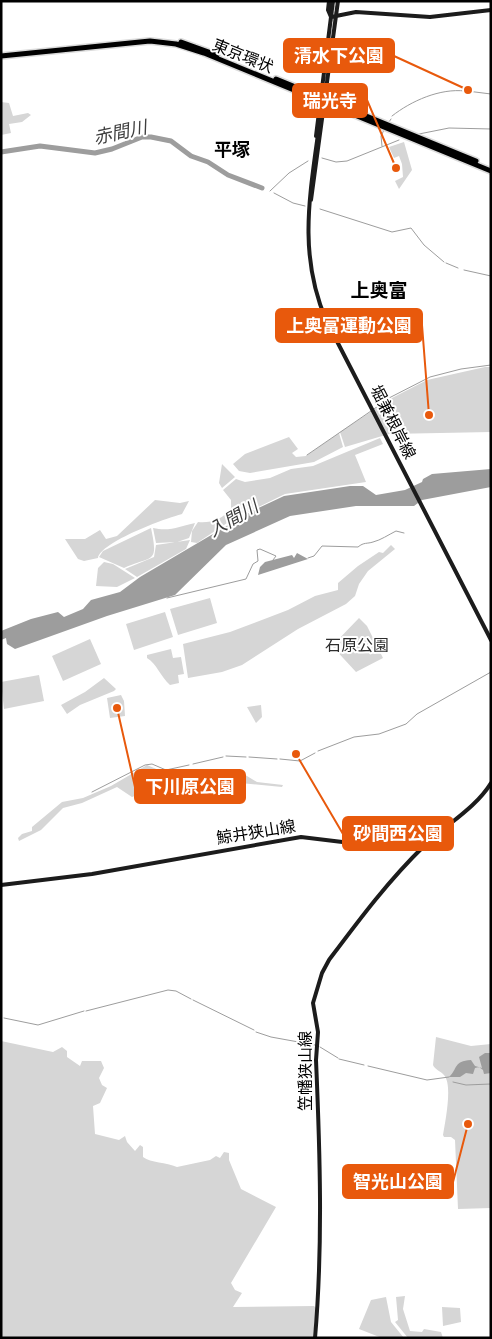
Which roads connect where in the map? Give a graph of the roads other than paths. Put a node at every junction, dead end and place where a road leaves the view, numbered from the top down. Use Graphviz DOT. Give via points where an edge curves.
graph roads {
  1 [pos="329,1"];
  2 [pos="333,1"];
  3 [pos="338,1"];
  4 [pos="491,10"];
  5 [pos="334,17"];
  6 [pos="1,54"];
  7 [pos="323,100"];
  8 [pos="319,134"];
  9 [pos="491,169"];
  10 [pos="310,201"];
  11 [pos="491,640"];
  12 [pos="491,783"];
  13 [pos="426,844"];
  14 [pos="1,885"];
  15 [pos="315,1338"];
  1 -- 5 [label="main road" via="328,10"];
  2 -- 5 [label="main road"];
  3 -- 5 [label="main road"];
  4 -- 5 [label="main road" via="438,17 356,12"];
  5 -- 7 [label="main road, 堀兼根岸線"];
  6 -- 7 [label="highway, 東京環状" via="135,39 168,40 194,46"];
  7 -- 9 [label="highway, 東京環状"];
  7 -- 10 [label="main road, 堀兼根岸線"];
  8 -- 10 [label="main road, 堀兼根岸線"];
  10 -- 11 [label="main road, 堀兼根岸線" via="308,246 315,289 326,320"];
  12 -- 13 [label="main road" via="476,801"];
  13 -- 14 [label="main road, 鯨井狭山線" via="392,848 301,837 92,874"];
  13 -- 15 [label="main road, 笠幡狭山線" via="390,881 329,960 314,999 318,1032 320,1256"];
}
